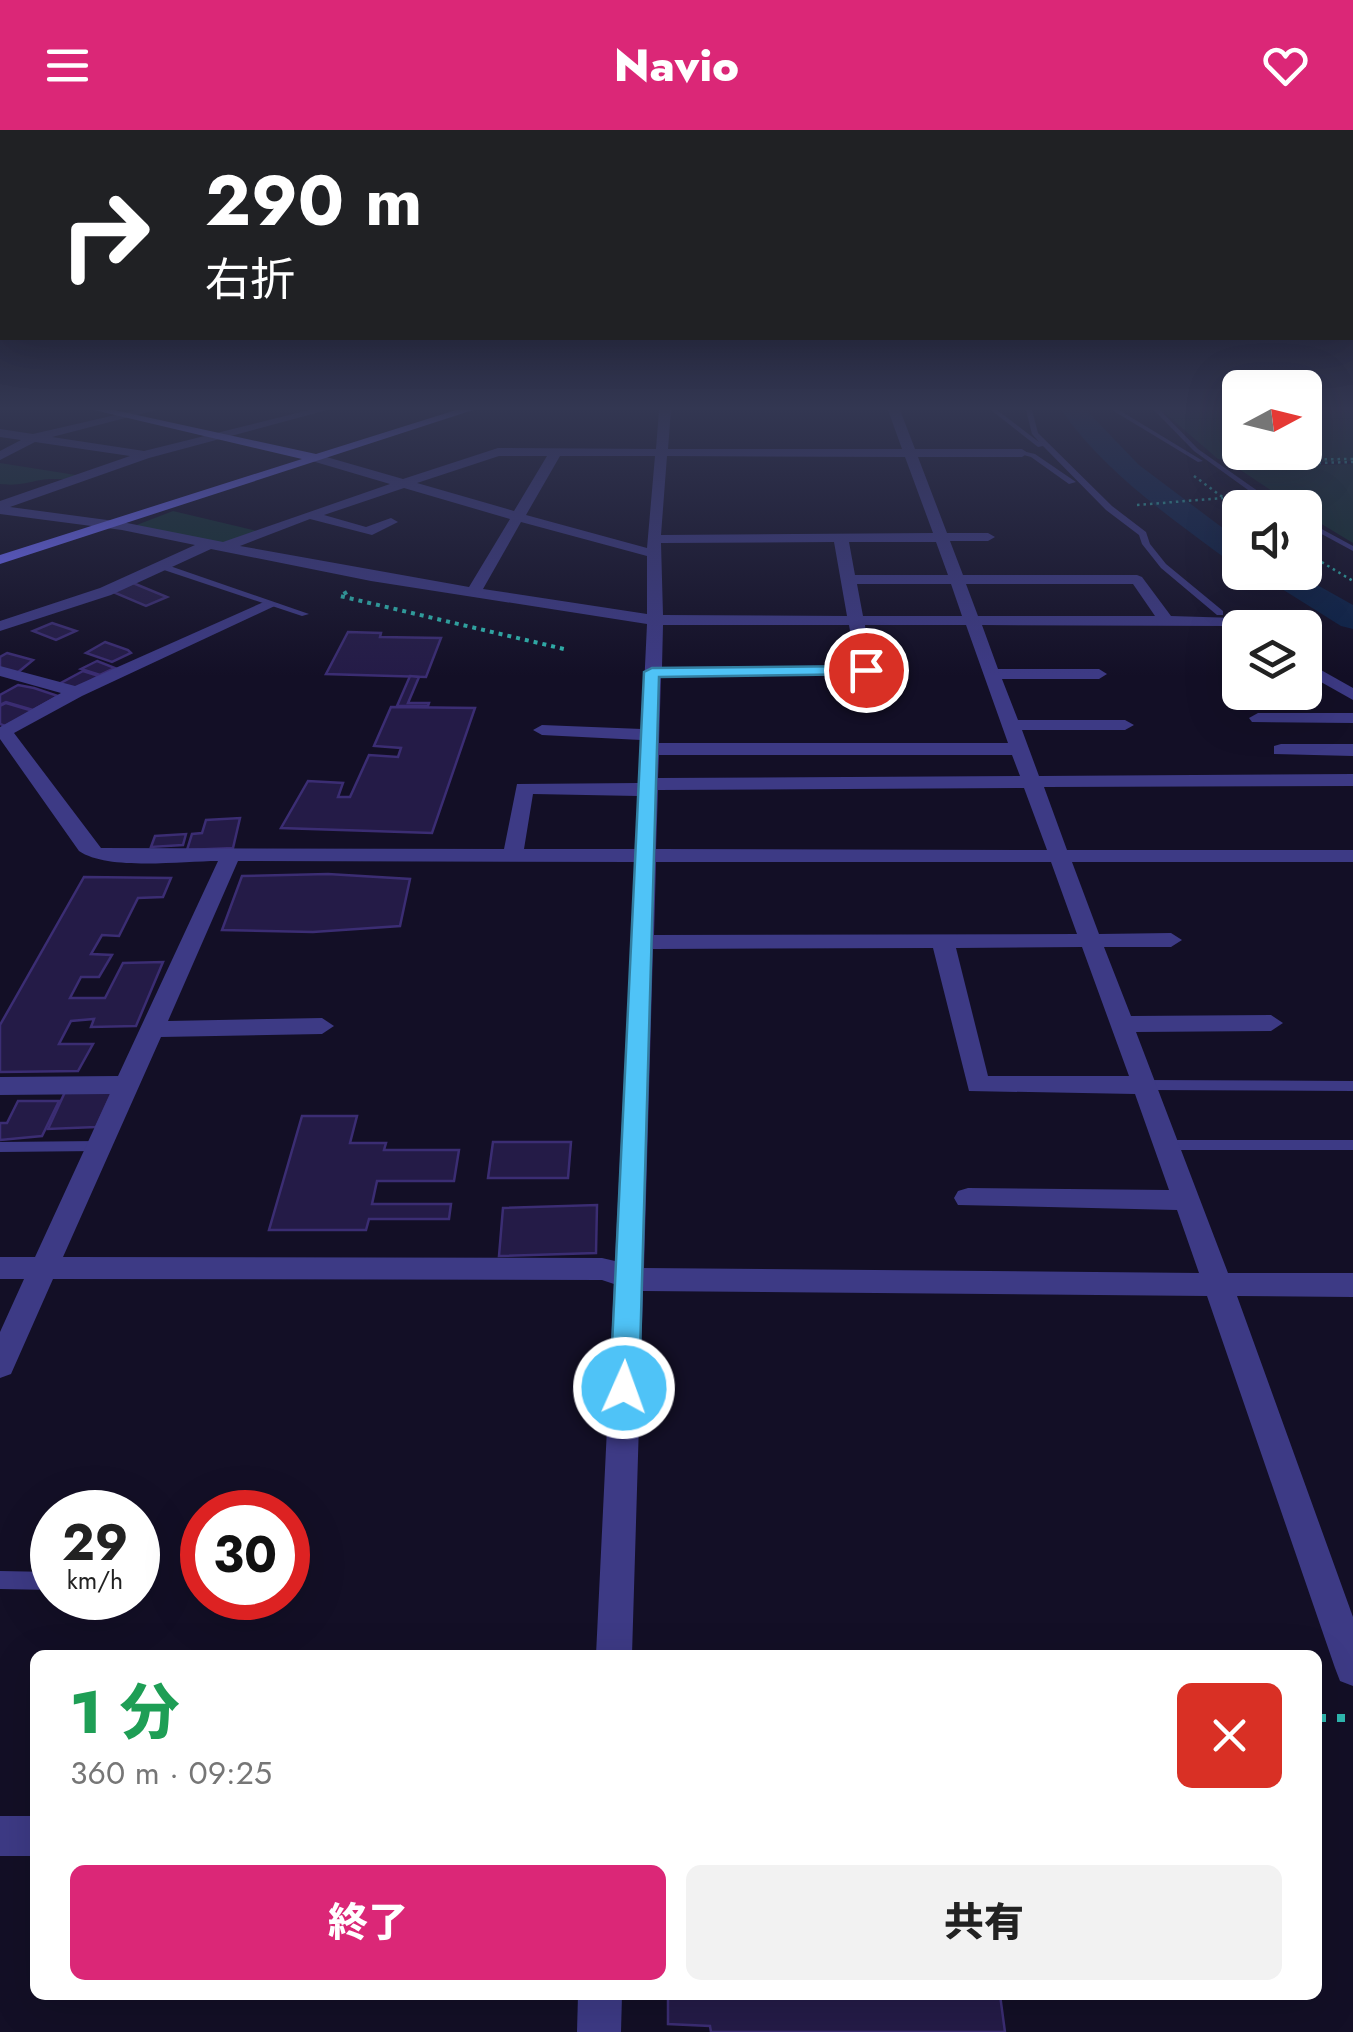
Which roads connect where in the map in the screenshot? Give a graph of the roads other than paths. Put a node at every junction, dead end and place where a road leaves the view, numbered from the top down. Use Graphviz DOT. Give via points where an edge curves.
graph roads {
  1 [pos="25,499"];
  2 [pos="191,499"];
  3 [pos="364,499"];
  4 [pos="457,499"];
  5 [pos="530,499"];
  6 [pos="657,499"];
  7 [pos="927,499"];
  8 [pos="1100,499"];
  9 [pos="344,506"];
  10 [pos="0,508"];
  11 [pos="360,511"];
  12 [pos="311,516"];
  13 [pos="375,517"];
  14 [pos="520,517"];
  15 [pos="391,522"];
  16 [pos="108,526"];
  17 [pos="410,526"];
  18 [pos="1322,532"];
  19 [pos="988,537"];
  20 [pos="942,539"];
  21 [pos="841,540"];
  22 [pos="654,546"];
  23 [pos="215,547"];
  24 [pos="1353,549"];
  25 [pos="0,560"];
  26 [pos="164,567"];
  27 [pos="848,579"];
  28 [pos="954,580"];
  29 [pos="474,591"];
  30 [pos="1110,601"];
  31 [pos="271,604"];
  32 [pos="305,614"];
  33 [pos="1222,614"];
  34 [pos="654,620"];
  35 [pos="973,621"];
  36 [pos="1222,621"];
  37 [pos="854,622"];
  38 [pos="1166,622"];
  39 [pos="0,626"];
  40 [pos="0,670"];
  41 [pos="652,672"];
  42 [pos="991,674"];
  43 [pos="1099,674"];
  44 [pos="1322,676"];
  45 [pos="76,692"];
  46 [pos="1353,695"];
  47 [pos="1258,718"];
  48 [pos="1353,718"];
  49 [pos="1010,725"];
  50 [pos="1126,725"];
  51 [pos="542,730"];
  52 [pos="2,733"];
  53 [pos="649,742"];
  54 [pos="1019,749"];
  55 [pos="1281,750"];
  56 [pos="1353,750"];
  57 [pos="1353,780"];
  58 [pos="1031,782"];
  59 [pos="648,787"];
  60 [pos="1061,855"];
  61 [pos="513,856"];
  62 [pos="644,856"];
  63 [pos="1353,856"];
  64 [pos="230,857"];
  65 [pos="1171,940"];
  66 [pos="640,942"];
  67 [pos="943,942"];
  68 [pos="1092,942"];
  69 [pos="1271,1022"];
  70 [pos="1123,1024"];
  71 [pos="322,1026"];
  72 [pos="152,1029"];
  73 [pos="127,1085"];
  74 [pos="1145,1085"];
  75 [pos="0,1086"];
  76 [pos="1353,1086"];
  77 [pos="1167,1144"];
  78 [pos="1353,1144"];
  79 [pos="98,1146"];
  80 [pos="0,1147"];
  81 [pos="968,1198"];
  82 [pos="1188,1200"];
  83 [pos="0,1268"];
  84 [pos="43,1268"];
  85 [pos="629,1274"];
  86 [pos="1218,1284"];
  87 [pos="1353,1284"];
  88 [pos="0,1365"];
  89 [pos="0,1580"];
  90 [pos="30,1581"];
  91 [pos="614,1650"];
  92 [pos="1353,1668"];
  93 [pos="0,1836"];
  94 [pos="30,1836"];
  95 [pos="600,2000"];
  96 [pos="598,2032"];
  1 -- 10 [label="street"];
  2 -- 16 [label="main road"];
  3 -- 9 [label="street"];
  4 -- 14 [label="street"];
  5 -- 14 [label="street"];
  6 -- 22 [label="street"];
  7 -- 20 [label="street"];
  8 -- 33 [label="lane"];
  9 -- 11 [label="street"];
  9 -- 12 [label="street"];
  10 -- 16 [label="street"];
  12 -- 15 [label="street" via="368,532"];
  12 -- 23 [label="street"];
  13 -- 15 [label="street"];
  14 -- 22 [label="street" via="628,549"];
  14 -- 29 [label="street"];
  15 -- 17 [label="street"];
  16 -- 23 [label="street"];
  16 -- 25 [label="main road"];
  18 -- 24 [label="lane"];
  19 -- 20 [label="street"];
  20 -- 21 [label="street"];
  20 -- 28 [label="street"];
  21 -- 22 [label="street"];
  21 -- 27 [label="street"];
  22 -- 34 [label="street"];
  23 -- 26 [label="street"];
  23 -- 29 [label="street"];
  26 -- 31 [label="lane"];
  26 -- 39 [label="street"];
  27 -- 28 [label="street"];
  27 -- 37 [label="street"];
  28 -- 30 [label="street"];
  28 -- 35 [label="street"];
  29 -- 34 [label="street"];
  30 -- 35 [label="street"];
  30 -- 38 [label="street"];
  30 -- 38 [label="street" via="1137,580"];
  31 -- 32 [label="lane"];
  31 -- 45 [label="street"];
  34 -- 37 [label="street"];
  34 -- 41 [label="street"];
  35 -- 37 [label="street"];
  35 -- 42 [label="street"];
  36 -- 38 [label="street"];
  37 -- 41 [label="street" via="866,670"];
  40 -- 45 [label="street"];
  41 -- 53 [label="street"];
  42 -- 43 [label="street"];
  42 -- 49 [label="street"];
  44 -- 46 [label="street"];
  45 -- 52 [label="street"];
  47 -- 48 [label="street"];
  49 -- 50 [label="street"];
  49 -- 54 [label="street"];
  51 -- 53 [label="street"];
  52 -- 64 [label="street" via="95,853"];
  53 -- 54 [label="street"];
  53 -- 59 [label="street"];
  54 -- 58 [label="street"];
  55 -- 56 [label="street"];
  57 -- 58 [label="street"];
  58 -- 59 [label="street"];
  58 -- 60 [label="street"];
  59 -- 61 [label="street" via="524,788"];
  59 -- 62 [label="street"];
  60 -- 62 [label="street"];
  60 -- 63 [label="street"];
  60 -- 68 [label="street"];
  61 -- 62 [label="street"];
  61 -- 64 [label="street"];
  62 -- 66 [label="street"];
  64 -- 72 [label="street"];
  65 -- 68 [label="street"];
  66 -- 67 [label="street"];
  66 -- 85 [label="street"];
  67 -- 68 [label="street"];
  67 -- 74 [label="street" via="978,1085"];
  68 -- 70 [label="street"];
  69 -- 70 [label="street"];
  70 -- 74 [label="street"];
  71 -- 72 [label="street"];
  72 -- 73 [label="street"];
  73 -- 75 [label="street"];
  73 -- 79 [label="street"];
  74 -- 76 [label="lane"];
  74 -- 77 [label="street"];
  77 -- 78 [label="lane"];
  77 -- 82 [label="street"];
  79 -- 80 [label="lane"];
  79 -- 84 [label="street"];
  81 -- 82 [label="street"];
  82 -- 86 [label="street"];
  83 -- 84 [label="street"];
  84 -- 85 [label="street"];
  84 -- 88 [label="street"];
  85 -- 86 [label="street" via="648,1281"];
  85 -- 91 [label="street"];
  86 -- 87 [label="street"];
  86 -- 92 [label="street"];
  89 -- 90 [label="lane"];
  93 -- 94 [label="street"];
  95 -- 96 [label="street"];
}
